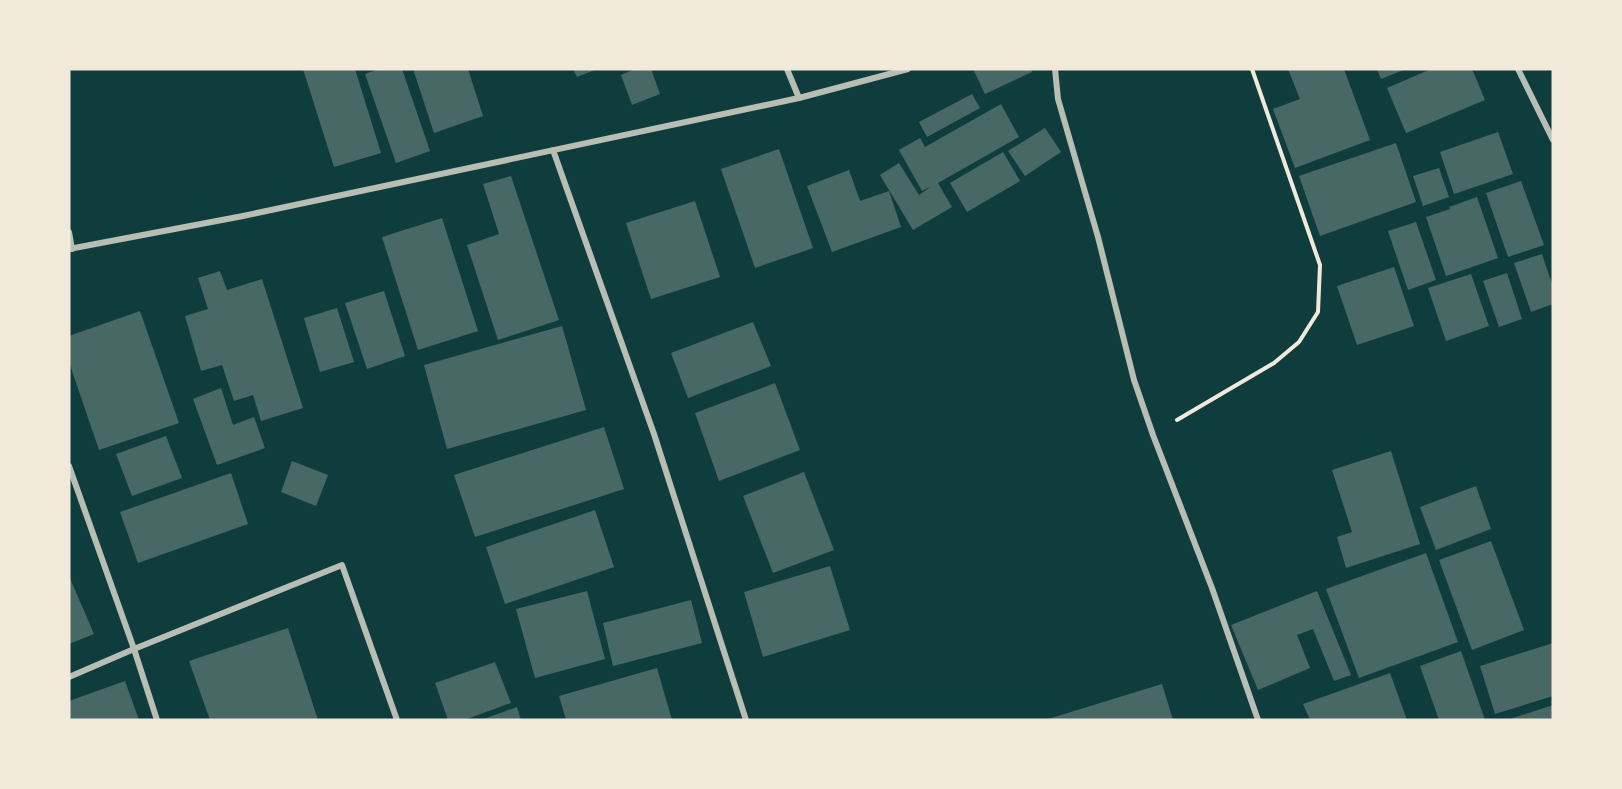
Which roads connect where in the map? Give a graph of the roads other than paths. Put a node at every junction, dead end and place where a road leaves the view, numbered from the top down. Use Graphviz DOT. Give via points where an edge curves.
graph roads {
  1 [pos="787,69"];
  2 [pos="908,69"];
  3 [pos="1055,69"];
  4 [pos="1518,69"];
  5 [pos="800,98"];
  6 [pos="1553,140"];
  7 [pos="554,150"];
  8 [pos="69,232"];
  9 [pos="71,249"];
  10 [pos="69,466"];
  11 [pos="134,649"];
  12 [pos="69,677"];
  13 [pos="157,720"];
  14 [pos="397,720"];
  15 [pos="746,720"];
  16 [pos="1258,720"];
  1 -- 5 [label="street"];
  2 -- 5 [label="street"];
  3 -- 16 [label="street" via="1058,99 1134,380"];
  4 -- 6 [label="street"];
  5 -- 7 [label="street"];
  7 -- 9 [label="street"];
  7 -- 15 [label="street" via="654,434"];
  8 -- 9 [label="street"];
  10 -- 11 [label="street"];
  11 -- 12 [label="street"];
  11 -- 13 [label="street"];
  11 -- 14 [label="street" via="342,564"];
}
